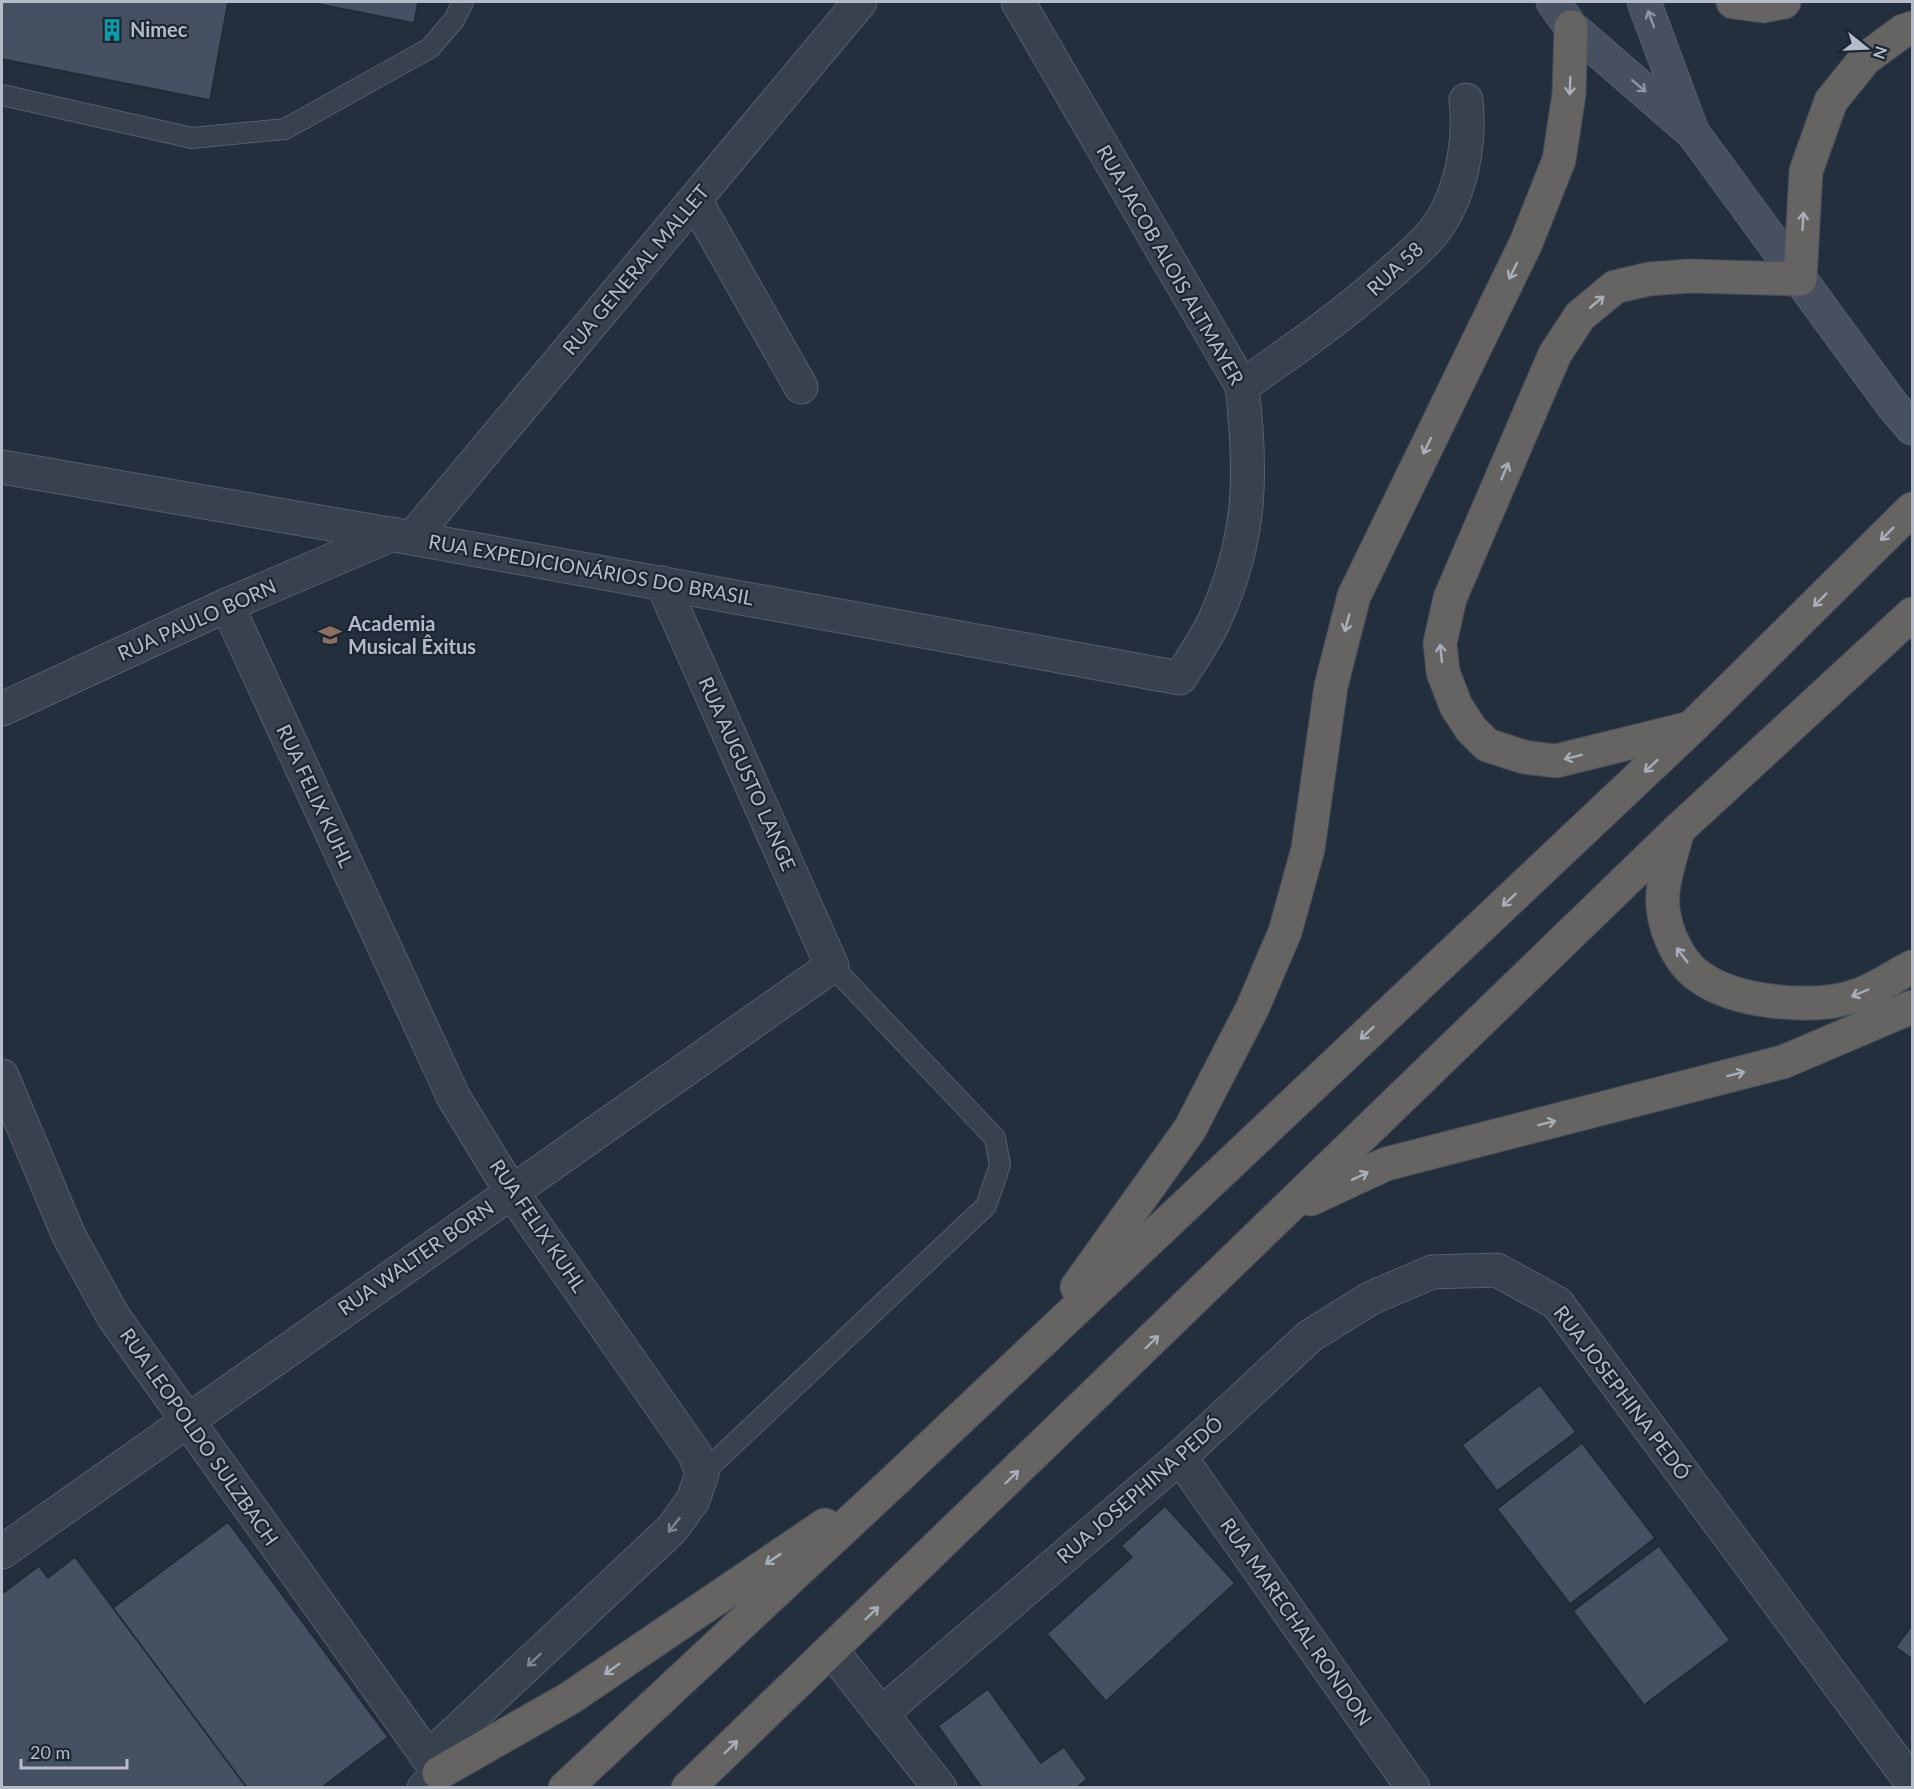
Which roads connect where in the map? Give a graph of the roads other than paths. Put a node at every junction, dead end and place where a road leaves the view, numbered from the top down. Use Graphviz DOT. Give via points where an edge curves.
graph roads {
  1 [pos="463,2"];
  2 [pos="860,2"];
  3 [pos="1018,2"];
  4 [pos="1644,2"];
  5 [pos="1733,2"];
  6 [pos="1784,2"];
  7 [pos="1562,14"];
  8 [pos="1912,28"];
  9 [pos="2,95"];
  10 [pos="1466,100"];
  11 [pos="1693,133"];
  12 [pos="695,200"];
  13 [pos="1800,279"];
  14 [pos="1242,386"];
  15 [pos="801,387"];
  16 [pos="1912,428"];
  17 [pos="2,467"];
  18 [pos="1912,509"];
  19 [pos="403,536"];
  20 [pos="662,583"];
  21 [pos="227,605"];
  22 [pos="1912,614"];
  23 [pos="1180,678"];
  24 [pos="2,709"];
  25 [pos="1691,728"];
  26 [pos="1678,830"];
  27 [pos="831,966"];
  28 [pos="1912,967"];
  29 [pos="1912,1007"];
  30 [pos="2,1076"];
  31 [pos="511,1191"];
  32 [pos="1288,1210"];
  33 [pos="1036,1346"];
  34 [pos="186,1420"];
  35 [pos="1180,1457"];
  36 [pos="702,1474"];
  37 [pos="893,1482"];
  38 [pos="2,1552"];
  39 [pos="832,1651"];
  40 [pos="881,1714"];
  41 [pos="430,1773"];
  42 [pos="1912,1783"];
  43 [pos="565,1788"];
  44 [pos="688,1788"];
  45 [pos="940,1788"];
  46 [pos="1413,1788"];
  1 -- 9 [label="lane" via="454,20 430,48 285,129 192,138"];
  2 -- 12 [label="street, RUA GENERAL MALLET"];
  3 -- 14 [label="street, RUA JACOB ALOIS ALTMAYER"];
  11 -- 4 [label="main road, one-way"];
  5 -- 6 [label="highway" via="1763,6"];
  7 -- 11 [label="main road, one-way"];
  7 -- 33 [label="highway, one-way" via="1569,94 1559,160 1526,243 1354,596 1330,686 1308,849 1285,932 1252,1009 1190,1129"];
  13 -- 8 [label="highway, one-way" via="1806,171 1831,101 1864,59"];
  10 -- 14 [label="street, RUA 58" via="1467,142 1457,188 1431,236 1352,308"];
  11 -- 13 [label="main road"];
  12 -- 15 [label="street"];
  12 -- 19 [label="street, RUA GENERAL MALLET"];
  13 -- 16 [label="main road"];
  25 -- 13 [label="highway, one-way" via="1556,761 1487,746 1456,706 1443,672 1440,643 1450,598 1555,354 1580,316 1616,286 1648,279"];
  14 -- 23 [label="street, RUA JACOB ALOIS ALTMAYER" via="1249,443 1249,503 1237,558 1215,620"];
  17 -- 19 [label="street, RUA EXPEDICIONÁRIOS DO BRASIL"];
  18 -- 25 [label="highway, one-way"];
  19 -- 20 [label="street, RUA EXPEDICIONÁRIOS DO BRASIL"];
  19 -- 21 [label="street, RUA PAULO BORN"];
  20 -- 23 [label="street, RUA EXPEDICIONÁRIOS DO BRASIL"];
  20 -- 27 [label="street, RUA AUGUSTO LANGE"];
  21 -- 24 [label="street, RUA PAULO BORN"];
  21 -- 31 [label="street, RUA FELIX KUHL" via="449,1088"];
  22 -- 26 [label="highway"];
  25 -- 33 [label="highway, one-way"];
  28 -- 26 [label="highway, one-way" via="1855,997 1802,1004 1728,991 1699,977 1678,951 1667,929 1662,894"];
  26 -- 32 [label="highway"];
  27 -- 31 [label="street, RUA WALTER BORN"];
  27 -- 36 [label="lane" via="995,1138 1000,1165 986,1206"];
  32 -- 29 [label="highway, one-way" via="1386,1164 1783,1062"];
  30 -- 34 [label="street, RUA LEOPOLDO SULZBACH" via="69,1236 113,1316"];
  31 -- 34 [label="street, RUA WALTER BORN"];
  31 -- 36 [label="street, RUA FELIX KUHL" via="695,1454"];
  39 -- 32 [label="highway, one-way"];
  33 -- 37 [label="highway"];
  34 -- 38 [label="street, RUA WALTER BORN"];
  34 -- 41 [label="street, RUA LEOPOLDO SULZBACH"];
  35 -- 40 [label="street, RUA JOSEPHINA PEDÓ"];
  35 -- 42 [label="street, RUA JOSEPHINA PEDÓ" via="1310,1336 1371,1298 1432,1272 1497,1270 1557,1303"];
  35 -- 46 [label="street, RUA MARECHAL RONDON"];
  36 -- 41 [label="street, one-way" via="693,1500 672,1529"];
  37 -- 41 [label="highway, one-way" via="796,1543 570,1698"];
  37 -- 43 [label="highway"];
  39 -- 40 [label="street"];
  44 -- 39 [label="highway, one-way"];
  40 -- 45 [label="street"];
}
